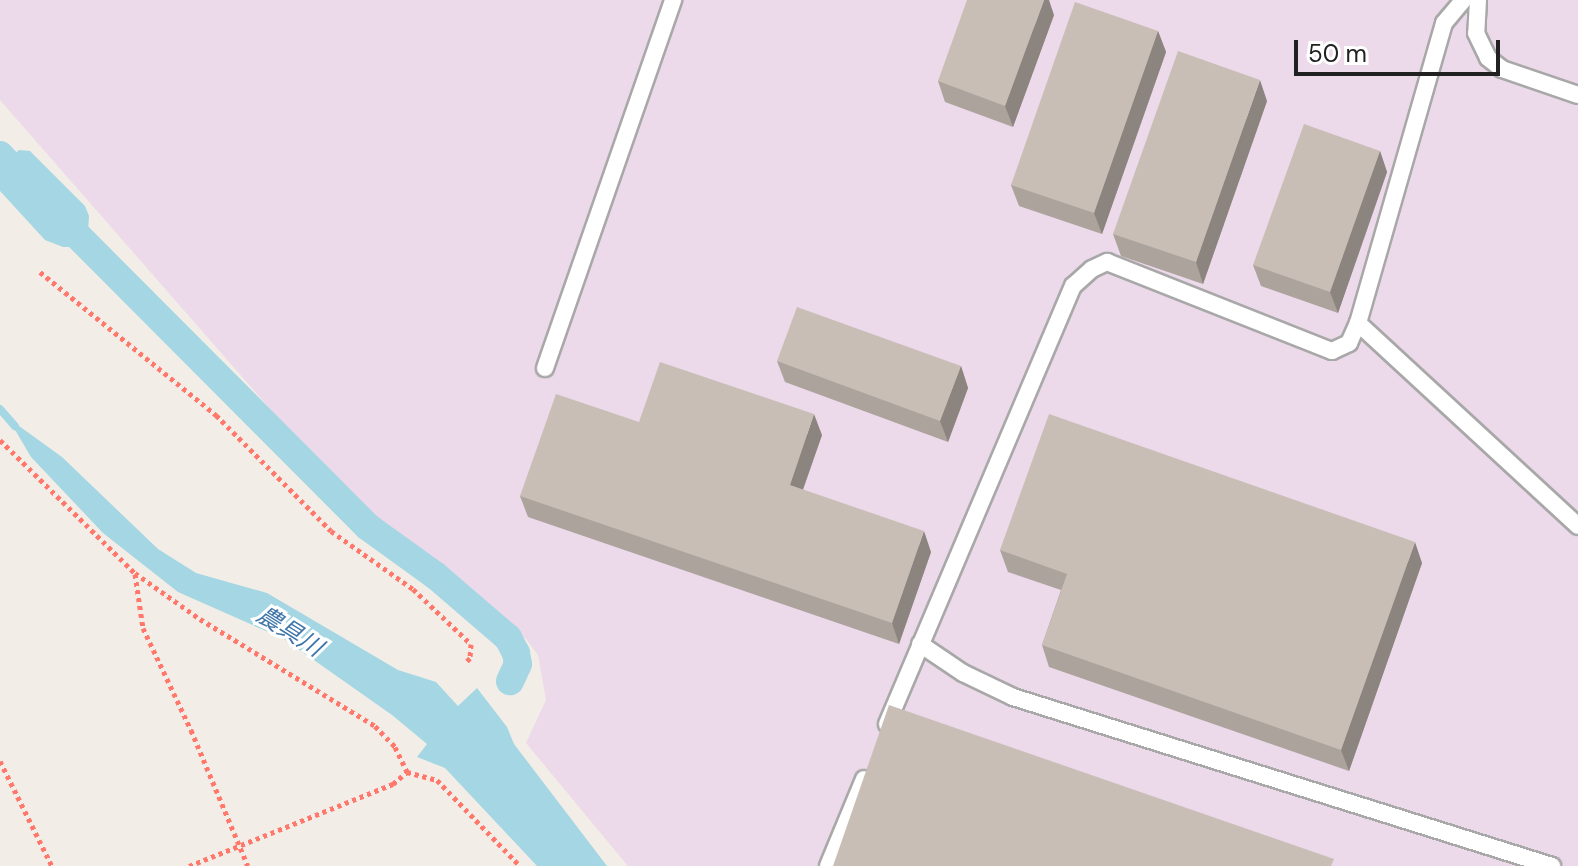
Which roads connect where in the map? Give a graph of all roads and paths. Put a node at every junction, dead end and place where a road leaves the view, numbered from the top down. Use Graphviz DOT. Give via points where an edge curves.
graph roads {
  1 [pos="673,0"];
  2 [pos="1463,0"];
  3 [pos="1478,0"];
  4 [pos="1578,95"];
  5 [pos="40,272"];
  6 [pos="1358,323"];
  7 [pos="545,368"];
  8 [pos="0,440"];
  9 [pos="1578,526"];
  10 [pos="135,573"];
  11 [pos="920,644"];
  12 [pos="465,663"];
  13 [pos="883,733"];
  14 [pos="0,761"];
  15 [pos="871,763"];
  16 [pos="407,772"];
  17 [pos="238,846"];
  18 [pos="52,866"];
  19 [pos="189,866"];
  20 [pos="248,866"];
  21 [pos="520,866"];
  22 [pos="828,866"];
  23 [pos="1552,866"];
  1 -- 7 [label="lane"];
  2 -- 6 [label="lane" via="1444,23"];
  3 -- 4 [label="lane" via="1476,33 1488,58 1502,69"];
  5 -- 12 [label="path" via="216,415 331,531 413,589 471,644"];
  6 -- 9 [label="lane"];
  6 -- 11 [label="lane" via="1349,343 1332,351 1131,268 1107,262 1092,269 1073,286"];
  8 -- 10 [label="path"];
  10 -- 16 [label="path" via="375,726 395,747"];
  10 -- 17 [label="path" via="143,628"];
  11 -- 13 [label="lane"];
  11 -- 23 [label="lane" via="1013,697"];
  14 -- 18 [label="path"];
  15 -- 22 [label="lane"];
  16 -- 17 [label="path" via="393,784"];
  16 -- 21 [label="path" via="437,780"];
  17 -- 19 [label="path"];
  17 -- 20 [label="path"];
}
